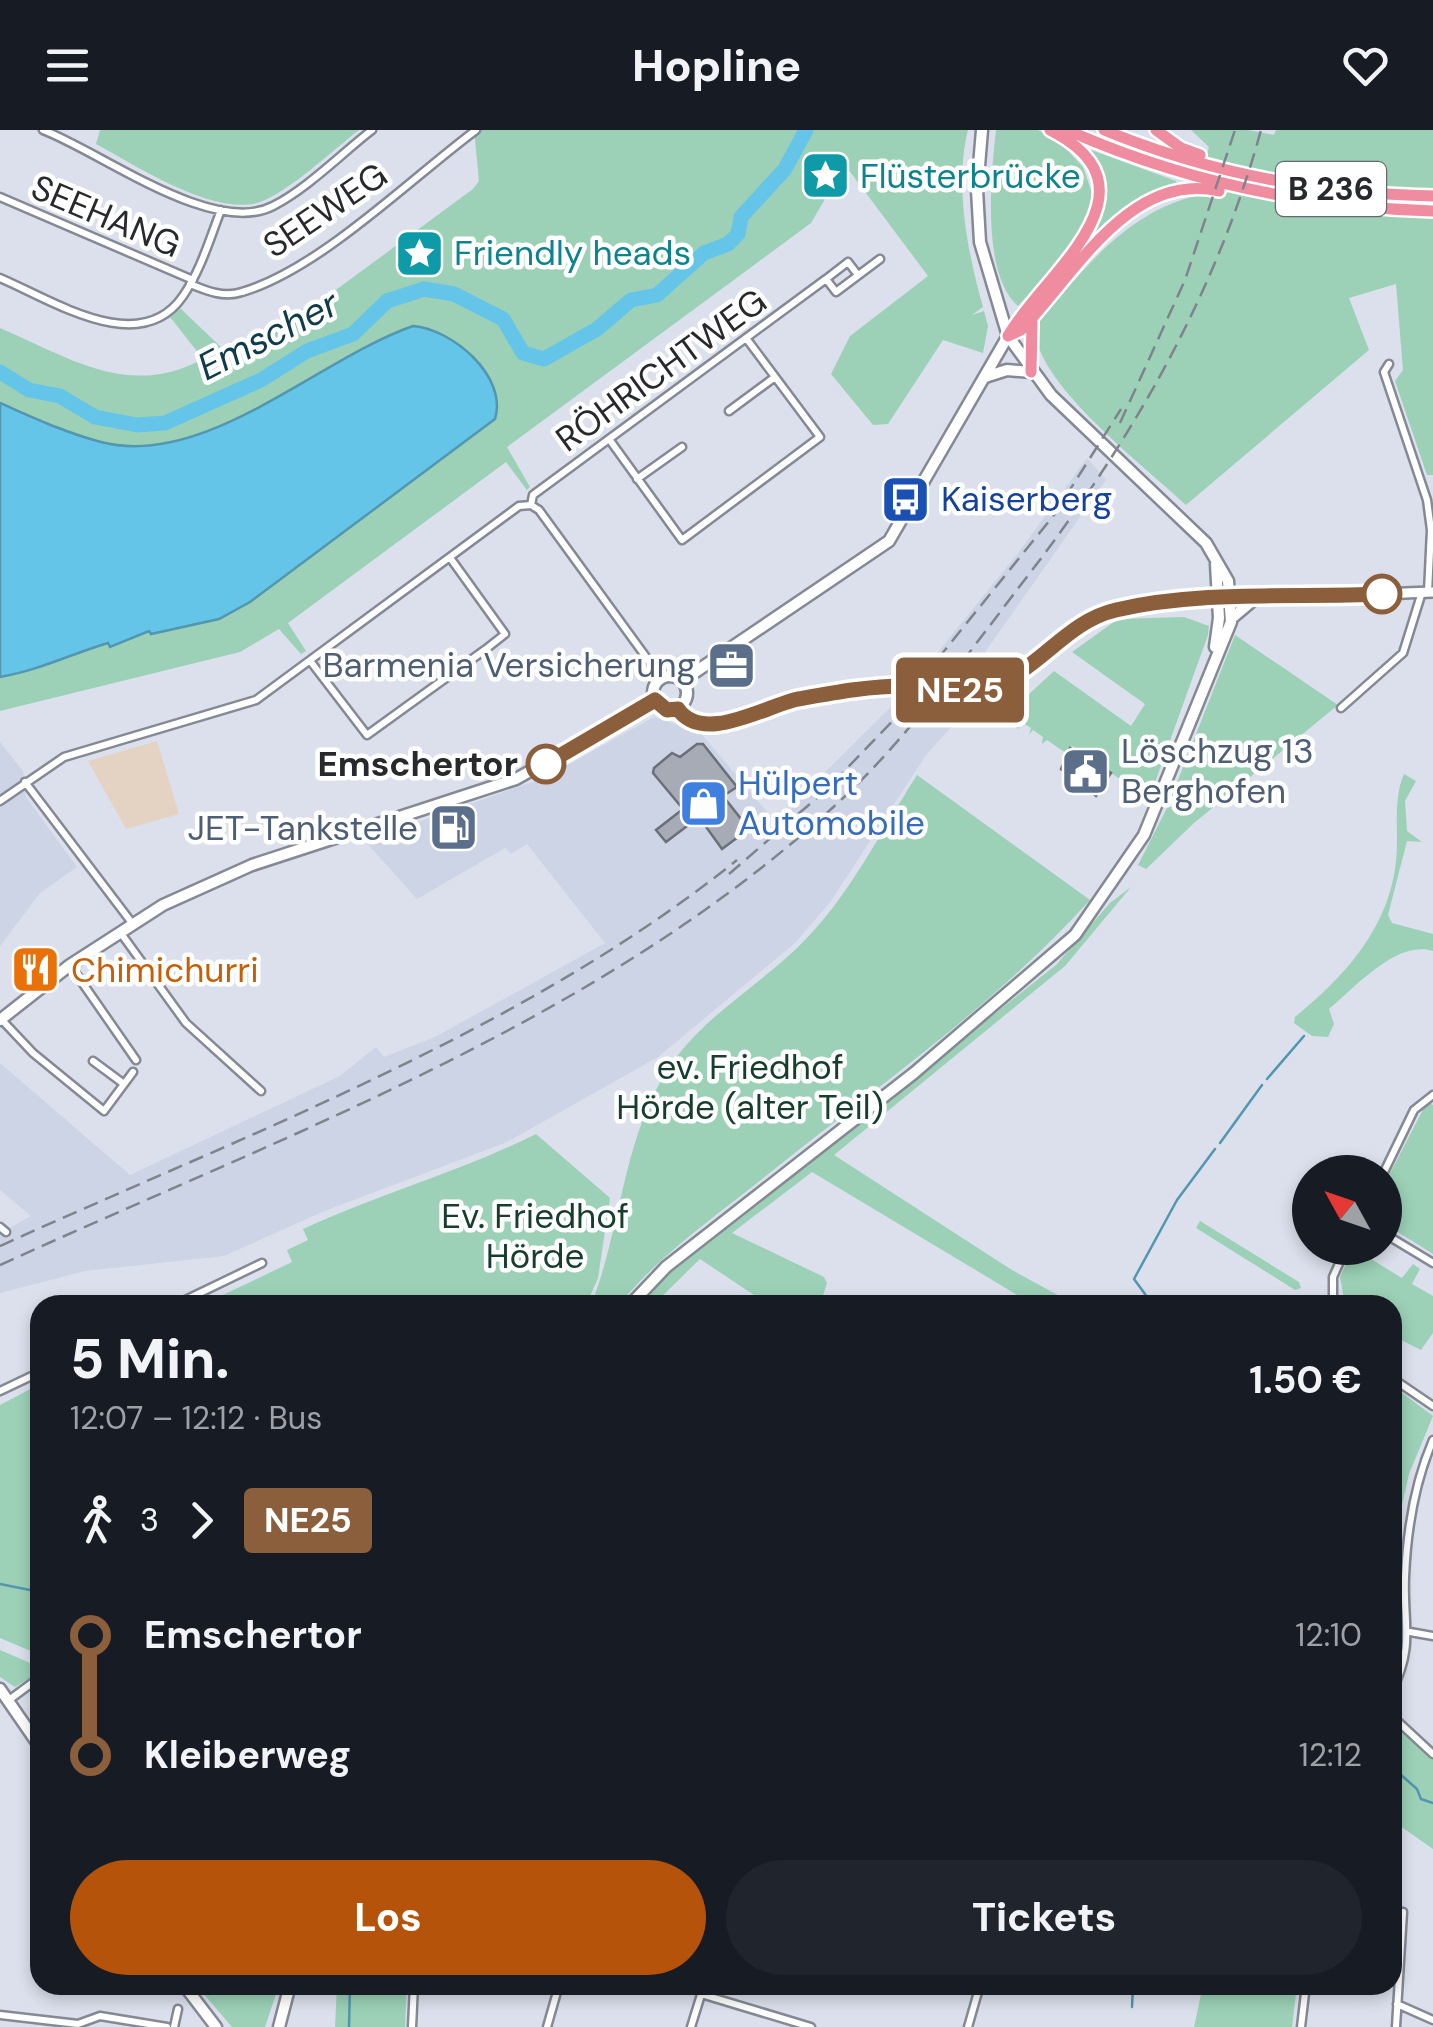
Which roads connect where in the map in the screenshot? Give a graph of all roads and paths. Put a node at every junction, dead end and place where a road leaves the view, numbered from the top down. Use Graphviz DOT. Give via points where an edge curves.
graph roads {
  1 [pos="43,130"];
  2 [pos="372,130"];
  3 [pos="476,130"];
  4 [pos="982,130"];
  5 [pos="1050,130"];
  6 [pos="1068,130"];
  7 [pos="1104,130"];
  8 [pos="1156,130"];
  9 [pos="1230,170"];
  10 [pos="1278,196"];
  11 [pos="1433,196"];
  12 [pos="0,197"];
  13 [pos="220,210"];
  14 [pos="1433,210"];
  15 [pos="880,259"];
  16 [pos="858,274"];
  17 [pos="0,278"];
  18 [pos="826,279"];
  19 [pos="192,282"];
  20 [pos="1034,317"];
  21 [pos="1008,336"];
  22 [pos="746,338"];
  23 [pos="1389,364"];
  24 [pos="1031,372"];
  25 [pos="985,376"];
  26 [pos="775,377"];
  27 [pos="730,411"];
  28 [pos="608,439"];
  29 [pos="682,447"];
  30 [pos="637,479"];
  31 [pos="530,504"];
  32 [pos="451,559"];
  33 [pos="1428,592"];
  34 [pos="1257,597"];
  35 [pos="1224,599"];
  36 [pos="1232,618"];
  37 [pos="1213,660"];
  38 [pos="312,662"];
  39 [pos="662,678"];
  40 [pos="682,682"];
  41 [pos="907,686"];
  42 [pos="959,690"];
  43 [pos="655,700"];
  44 [pos="1341,708"];
  45 [pos="678,709"];
  46 [pos="25,782"];
  47 [pos="0,800"];
  48 [pos="132,923"];
  49 [pos="120,930"];
  50 [pos="70,965"];
  51 [pos="1,1020"];
  52 [pos="136,1060"];
  53 [pos="93,1061"];
  54 [pos="133,1072"];
  55 [pos="124,1084"];
  56 [pos="260,1091"];
  57 [pos="1433,1094"];
  58 [pos="1392,1155"];
  59 [pos="1402,1244"];
  60 [pos="262,1262"];
  61 [pos="1433,1263"];
  62 [pos="1338,1265"];
  63 [pos="195,1295"];
  64 [pos="639,1295"];
  65 [pos="1333,1295"];
  66 [pos="30,1377"];
  67 [pos="1402,1385"];
  68 [pos="0,1391"];
  69 [pos="1433,1406"];
  70 [pos="1433,1440"];
  71 [pos="1410,1632"];
  72 [pos="1433,1636"];
  73 [pos="1402,1668"];
  74 [pos="30,1685"];
  75 [pos="0,1689"];
  76 [pos="9,1700"];
  77 [pos="1402,1725"];
  78 [pos="30,1732"];
  79 [pos="1433,1754"];
  80 [pos="1403,1912"];
  81 [pos="1402,1930"];
  82 [pos="192,1995"];
  83 [pos="288,1995"];
  84 [pos="414,1995"];
  85 [pos="556,1995"];
  86 [pos="701,1995"];
  87 [pos="704,1995"];
  88 [pos="977,1995"];
  89 [pos="1305,1995"];
  90 [pos="1398,1995"];
  91 [pos="1397,2004"];
  92 [pos="178,2008"];
  93 [pos="0,2015"];
  94 [pos="1433,2020"];
  95 [pos="171,2027"];
  96 [pos="216,2027"];
  97 [pos="280,2027"];
  98 [pos="412,2027"];
  99 [pos="546,2027"];
  100 [pos="691,2027"];
  101 [pos="811,2027"];
  102 [pos="968,2027"];
  103 [pos="1301,2027"];
  104 [pos="1396,2027"];
  1 -- 13 [label="street" via="182,199"];
  2 -- 13 [label="street" via="271,207"];
  3 -- 19 [label="street, SEEWEG" via="312,256 266,281 230,294"];
  4 -- 21 [label="main road" via="980,242"];
  5 -- 21 [label="highway" via="1086,160 1097,211 1090,233"];
  6 -- 10 [label="highway, B 236" via="1159,166"];
  7 -- 9 [label="highway, B 236"];
  8 -- 9 [label="highway"];
  9 -- 11 [label="highway, B 236" via="1331,189"];
  10 -- 14 [label="highway, B 236"];
  10 -- 20 [label="highway" via="1204,188 1150,198"];
  12 -- 19 [label="street, SEEHANG"];
  13 -- 19 [label="street"];
  15 -- 16 [label="street, RÖHRICHTWEG"];
  16 -- 18 [label="street, RÖHRICHTWEG" via="848,262"];
  16 -- 18 [label="street, RÖHRICHTWEG" via="836,292"];
  17 -- 19 [label="street" via="120,325 156,319"];
  18 -- 22 [label="street, RÖHRICHTWEG"];
  20 -- 21 [label="highway"];
  20 -- 24 [label="highway"];
  21 -- 24 [label="main road"];
  21 -- 25 [label="main road"];
  22 -- 26 [label="street"];
  22 -- 28 [label="street, RÖHRICHTWEG"];
  23 -- 33 [label="street" via="1384,372 1430,514"];
  24 -- 25 [label="main road"];
  24 -- 35 [label="main road" via="1194,528 1216,558"];
  25 -- 40 [label="main road" via="889,541"];
  26 -- 27 [label="street"];
  26 -- 30 [label="street" via="820,437 692,533 682,540"];
  28 -- 30 [label="street"];
  28 -- 31 [label="street, RÖHRICHTWEG"];
  29 -- 30 [label="street"];
  31 -- 32 [label="street, RÖHRICHTWEG"];
  31 -- 39 [label="street"];
  32 -- 38 [label="street, RÖHRICHTWEG"];
  32 -- 38 [label="street" via="505,634 367,735"];
  33 -- 34 [label="street"];
  33 -- 44 [label="street" via="1403,654"];
  34 -- 35 [label="street"];
  34 -- 36 [label="main road"];
  35 -- 36 [label="main road"];
  35 -- 37 [label="main road"];
  35 -- 42 [label="street" via="1109,612 1070,631 1010,678"];
  36 -- 37 [label="main road"];
  37 -- 64 [label="main road" via="1144,835 1075,935"];
  38 -- 46 [label="street, RÖHRICHTWEG" via="256,700 78,752"];
  39 -- 40 [label="main road"];
  39 -- 43 [label="main road"];
  40 -- 45 [label="main road" via="687,696"];
  41 -- 45 [label="street" via="800,699 711,724 691,721"];
  43 -- 45 [label="main road"];
  43 -- 48 [label="main road" via="530,772 252,865"];
  46 -- 47 [label="street, RÖHRICHTWEG"];
  46 -- 48 [label="street"];
  48 -- 49 [label="main road"];
  49 -- 50 [label="main road"];
  49 -- 56 [label="street" via="186,1023"];
  50 -- 51 [label="main road"];
  50 -- 52 [label="street"];
  51 -- 55 [label="street" via="104,1111"];
  53 -- 55 [label="street"];
  54 -- 55 [label="street"];
  57 -- 58 [label="street" via="1414,1110"];
  59 -- 61 [label="street"];
  60 -- 63 [label="street"];
  62 -- 65 [label="street"];
  66 -- 68 [label="street"];
  67 -- 69 [label="street"];
  70 -- 71 [label="street" via="1408,1526"];
  71 -- 72 [label="street"];
  71 -- 73 [label="street"];
  74 -- 76 [label="street"];
  75 -- 76 [label="main road"];
  76 -- 78 [label="main road"];
  77 -- 79 [label="street"];
  80 -- 81 [label="street"];
  82 -- 96 [label="main road"];
  83 -- 97 [label="main road"];
  84 -- 98 [label="street"];
  85 -- 99 [label="street"];
  86 -- 100 [label="street"];
  87 -- 101 [label="street"];
  88 -- 102 [label="street"];
  89 -- 103 [label="street"];
  90 -- 91 [label="street"];
  91 -- 94 [label="street"];
  91 -- 104 [label="street"];
  92 -- 95 [label="street"];
  93 -- 95 [label="street" via="78,2024 100,2016"];
}
